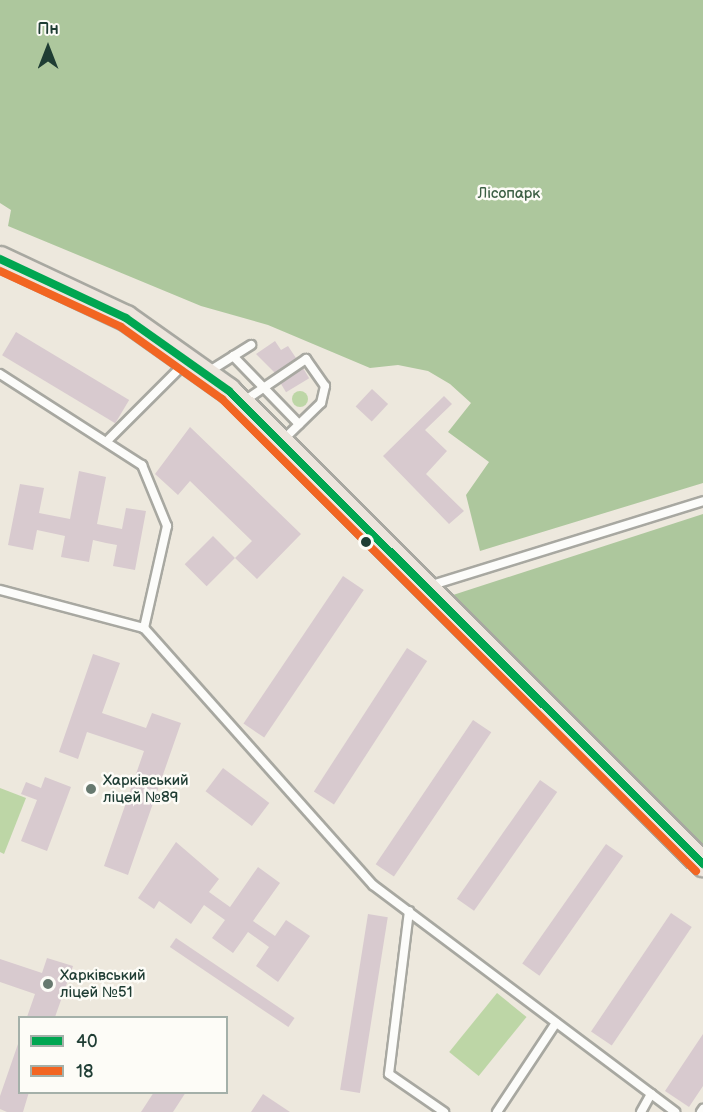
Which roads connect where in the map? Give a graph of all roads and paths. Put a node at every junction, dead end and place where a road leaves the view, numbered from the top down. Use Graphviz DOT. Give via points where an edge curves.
graph roads {
  1 [pos="0,259"];
  2 [pos="250,345"];
  3 [pos="233,356"];
  4 [pos="197,366"];
  5 [pos="0,374"];
  6 [pos="263,388"];
  7 [pos="242,403"];
  8 [pos="299,424"];
  9 [pos="109,439"];
  10 [pos="281,442"];
  11 [pos="703,501"];
  12 [pos="428,587"];
  13 [pos="0,590"];
  14 [pos="144,628"];
  15 [pos="703,864"];
  16 [pos="409,912"];
  17 [pos="556,1023"];
  18 [pos="651,1094"];
  19 [pos="444,1112"];
  20 [pos="497,1112"];
  21 [pos="641,1112"];
  22 [pos="675,1112"];
  1 -- 4 [label="main road" via="94,300"];
  2 -- 3 [label="lane"];
  3 -- 4 [label="lane"];
  3 -- 6 [label="lane"];
  4 -- 7 [label="main road"];
  4 -- 9 [label="lane"];
  5 -- 9 [label="lane"];
  6 -- 7 [label="lane"];
  6 -- 8 [label="lane"];
  6 -- 8 [label="lane" via="306,359 325,386 321,403"];
  7 -- 10 [label="main road"];
  8 -- 10 [label="lane"];
  9 -- 14 [label="lane" via="142,465 166,526"];
  10 -- 12 [label="main road"];
  11 -- 12 [label="lane"];
  12 -- 15 [label="main road"];
  13 -- 14 [label="lane"];
  14 -- 16 [label="lane" via="373,885"];
  16 -- 17 [label="lane"];
  16 -- 19 [label="lane" via="389,1074"];
  17 -- 18 [label="lane"];
  17 -- 20 [label="lane"];
  18 -- 21 [label="lane"];
  18 -- 22 [label="lane"];
}
